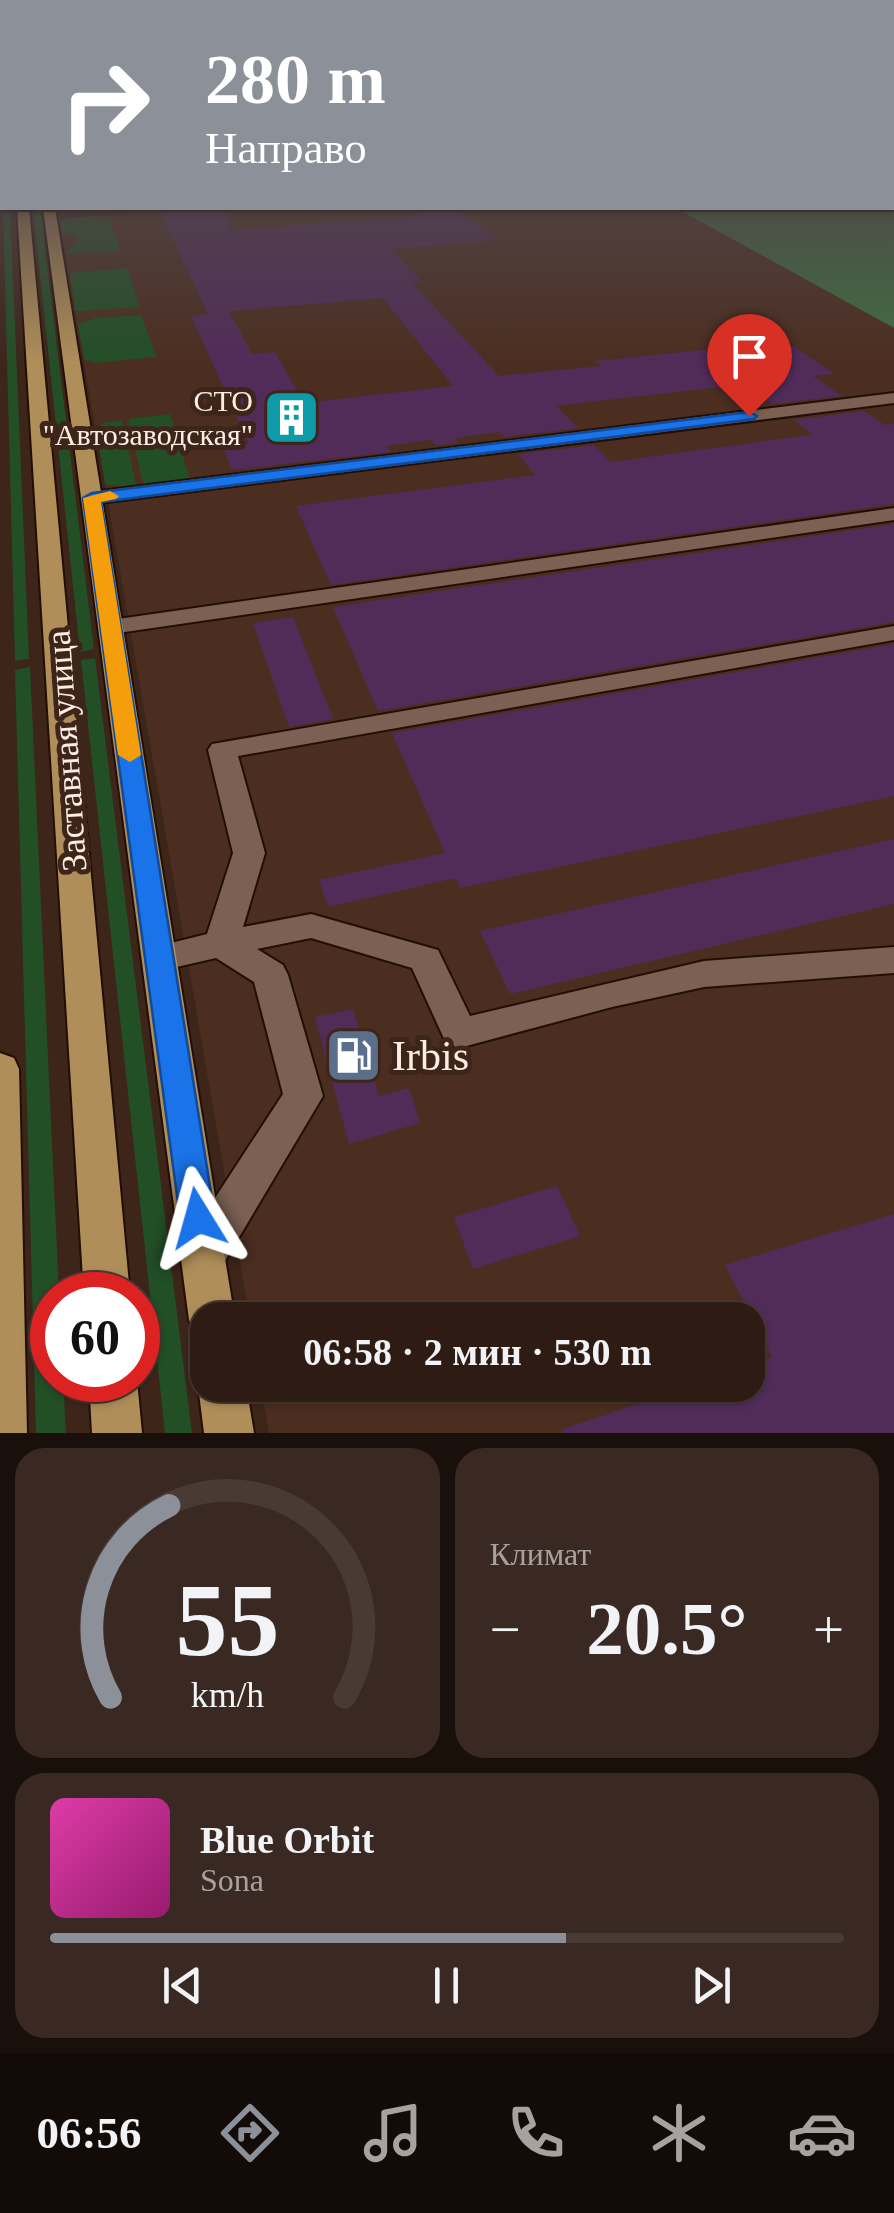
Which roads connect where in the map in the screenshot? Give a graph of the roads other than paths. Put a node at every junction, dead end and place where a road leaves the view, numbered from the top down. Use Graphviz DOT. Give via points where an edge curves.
graph roads {
  1 [pos="25,229"];
  2 [pos="52,229"];
  3 [pos="894,398"];
  4 [pos="92,498"];
  5 [pos="894,514"];
  6 [pos="111,627"];
  7 [pos="894,634"];
  8 [pos="221,944"];
  9 [pos="159,958"];
  10 [pos="894,960"];
  11 [pos="0,1069"];
  12 [pos="203,1256"];
  13 [pos="105,1272"];
  14 [pos="209,1302"];
  15 [pos="116,1402"];
  16 [pos="224,1402"];
  17 [pos="2,1433"];
  18 [pos="118,1433"];
  19 [pos="229,1433"];
  1 -- 13 [label="main road, Заставная улица"];
  2 -- 4 [label="main road, Заставная улица"];
  3 -- 4 [label="street"];
  4 -- 6 [label="main road, Заставная улица"];
  5 -- 6 [label="street"];
  6 -- 9 [label="main road, Заставная улица"];
  7 -- 8 [label="street" via="222,750 249,853"];
  8 -- 9 [label="street"];
  8 -- 10 [label="street" via="311,926 426,959 459,1033 702,974"];
  8 -- 12 [label="street" via="270,975 303,1096"];
  9 -- 12 [label="main road, Заставная улица"];
  11 -- 17 [label="main road"];
  12 -- 14 [label="main road, Заставная улица"];
  15 -- 18 [label="main road"];
  16 -- 19 [label="main road"];
}
